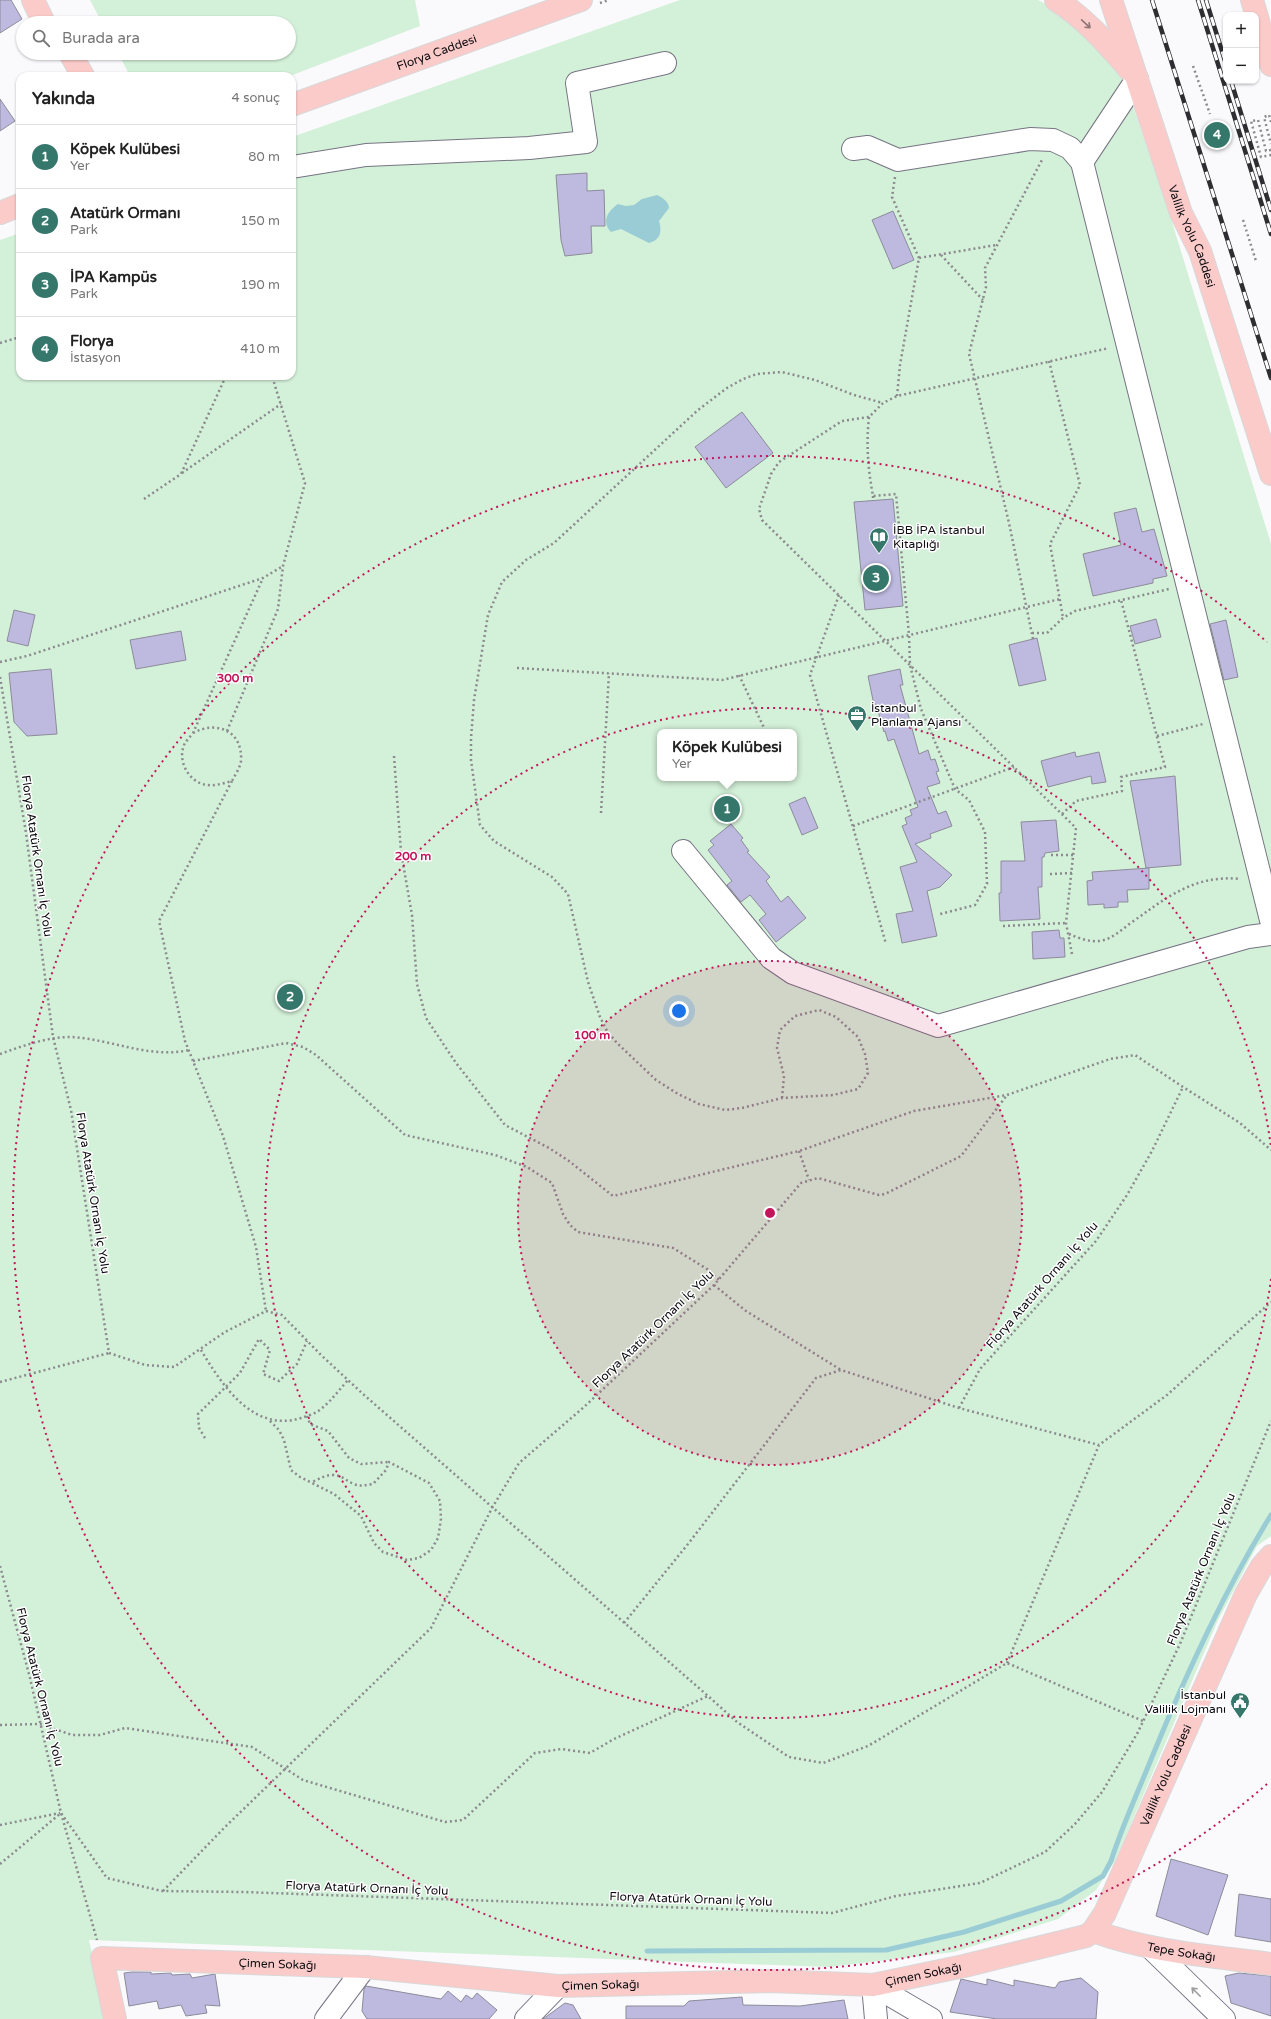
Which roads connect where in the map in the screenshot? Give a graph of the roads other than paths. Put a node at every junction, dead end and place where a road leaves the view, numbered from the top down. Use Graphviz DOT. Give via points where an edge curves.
graph roads {
  1 [pos="33,0"];
  2 [pos="43,0"];
  3 [pos="581,0"];
  4 [pos="1056,0"];
  5 [pos="1111,0"];
  6 [pos="1252,0"];
  7 [pos="41,16"];
  8 [pos="51,16"];
  9 [pos="63,60"];
  10 [pos="74,60"];
  11 [pos="665,63"];
  12 [pos="1271,65"];
  13 [pos="69,72"];
  14 [pos="81,72"];
  15 [pos="1137,79"];
  16 [pos="296,104"];
  17 [pos="853,149"];
  18 [pos="1082,162"];
  19 [pos="296,166"];
  20 [pos="16,207"];
  21 [pos="0,213"];
  22 [pos="1271,474"];
  23 [pos="684,852"];
  24 [pos="1271,920"];
  25 [pos="1271,934"];
  26 [pos="1271,1556"];
  27 [pos="1093,1931"];
  28 [pos="1150,1948"];
  29 [pos="1271,1964"];
  30 [pos="365,1967"];
  31 [pos="873,1985"];
  32 [pos="558,1986"];
  33 [pos="343,2010"];
  34 [pos="116,2019"];
  35 [pos="326,2019"];
  36 [pos="526,2019"];
  37 [pos="876,2019"];
  38 [pos="931,2019"];
  39 [pos="1224,2019"];
  1 -- 7 [label="main road"];
  2 -- 8 [label="main road"];
  3 -- 16 [label="main road, Florya Caddesi"];
  4 -- 15 [label="main road, one-way" via="1091,28"];
  5 -- 15 [label="main road, Valilik Yolu Caddesi"];
  6 -- 12 [label="main road"];
  9 -- 13 [label="main road"];
  10 -- 14 [label="main road"];
  11 -- 19 [label="street" via="577,83 586,142 529,148 366,156"];
  15 -- 18 [label="street"];
  15 -- 22 [label="main road, Valilik Yolu Caddesi" via="1181,213 1200,251"];
  17 -- 18 [label="street" via="868,147 898,160 1030,139 1053,140 1070,148"];
  18 -- 24 [label="street"];
  20 -- 21 [label="main road"];
  23 -- 25 [label="street" via="772,958 792,974 938,1026 1248,937"];
  26 -- 27 [label="main road, Valilik Yolu Caddesi" via="1262,1566 1246,1594 1134,1851 1105,1913"];
  27 -- 28 [label="main road, Tepe Sokağı" via="1119,1941"];
  27 -- 31 [label="main road, Çimen Sokağı" via="1077,1939"];
  28 -- 29 [label="main road, Tepe Sokağı"];
  39 -- 28 [label="street, one-way"];
  30 -- 32 [label="main road, Çimen Sokağı"];
  30 -- 33 [label="street"];
  30 -- 34 [label="main road, Çimen Sokağı" via="102,1958"];
  31 -- 32 [label="main road, Çimen Sokağı" via="770,1981"];
  31 -- 37 [label="street"];
  31 -- 38 [label="street"];
  32 -- 36 [label="street"];
  33 -- 35 [label="street"];
}
